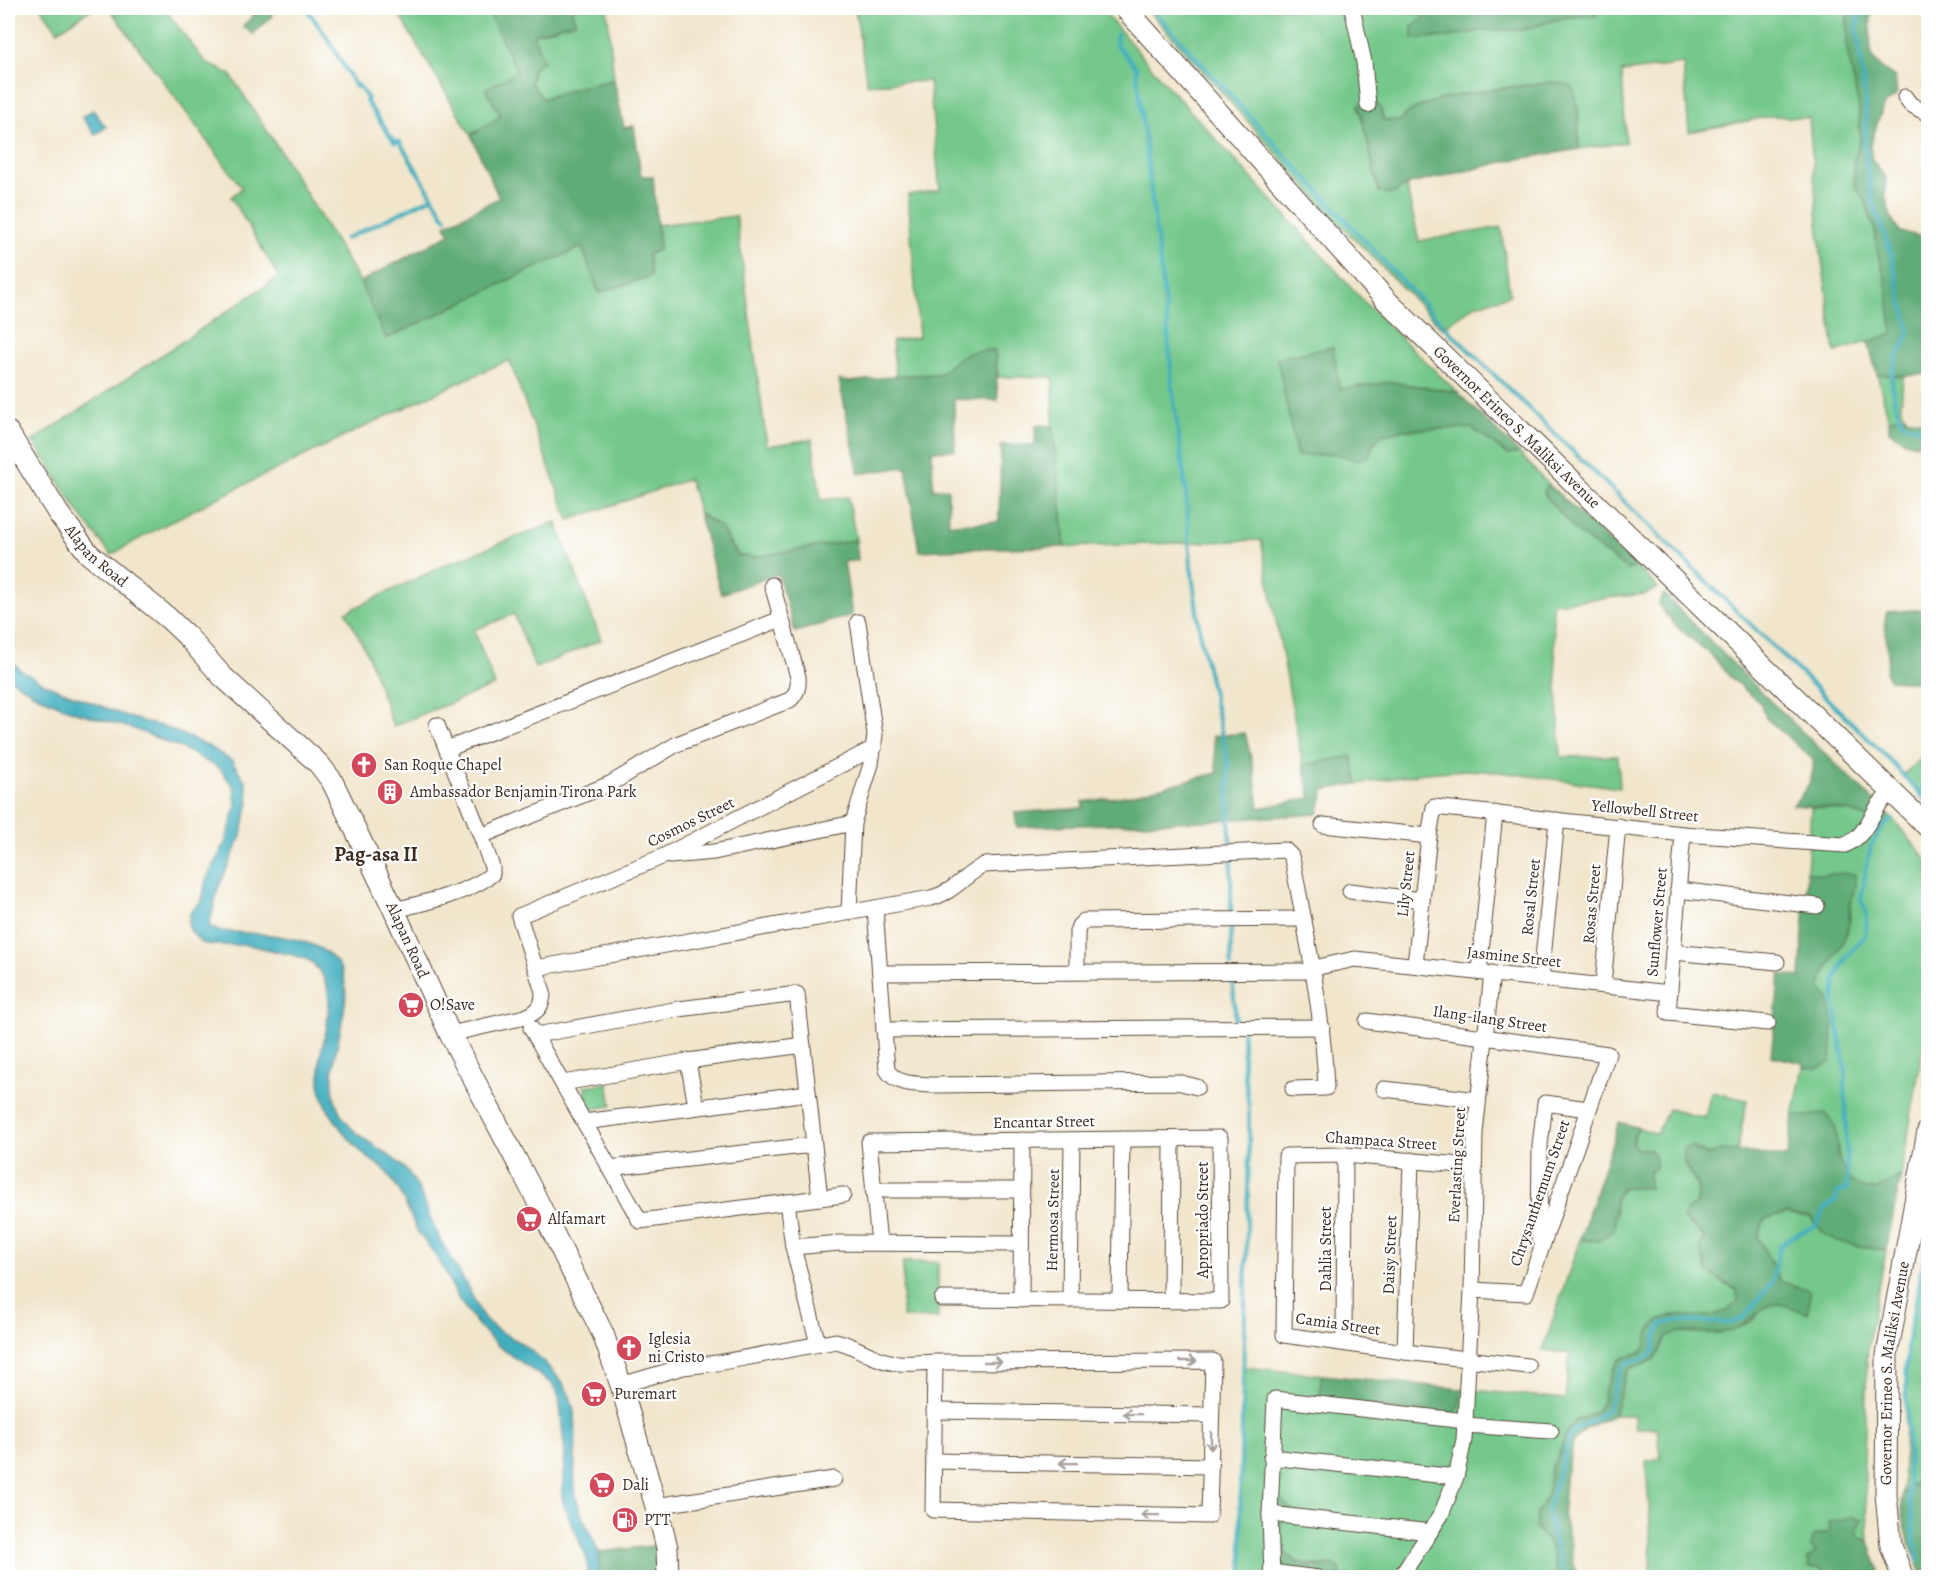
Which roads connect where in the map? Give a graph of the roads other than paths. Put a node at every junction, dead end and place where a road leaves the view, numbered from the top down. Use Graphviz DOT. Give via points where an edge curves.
graph roads {
  1 [pos="1125,8"];
  2 [pos="1352,8"];
  3 [pos="1905,97"];
  4 [pos="1368,105"];
  5 [pos="1929,114"];
  6 [pos="8,432"];
  7 [pos="772,585"];
  8 [pos="781,619"];
  9 [pos="858,622"];
  10 [pos="437,725"];
  11 [pos="874,748"];
  12 [pos="447,749"];
  13 [pos="1892,790"];
  14 [pos="1434,807"];
  15 [pos="1495,813"];
  16 [pos="1557,820"];
  17 [pos="853,823"];
  18 [pos="1323,825"];
  19 [pos="1618,826"];
  20 [pos="1929,827"];
  21 [pos="1683,834"];
  22 [pos="481,836"];
  23 [pos="1429,836"];
  24 [pos="664,856"];
  25 [pos="1678,890"];
  26 [pos="1350,891"];
  27 [pos="1422,900"];
  28 [pos="1817,906"];
  29 [pos="875,908"];
  30 [pos="394,910"];
  31 [pos="849,912"];
  32 [pos="1304,919"];
  33 [pos="1673,952"];
  34 [pos="1777,962"];
  35 [pos="1415,965"];
  36 [pos="536,968"];
  37 [pos="1314,970"];
  38 [pos="1077,971"];
  39 [pos="880,973"];
  40 [pos="1486,973"];
  41 [pos="1541,978"];
  42 [pos="1603,985"];
  43 [pos="1670,993"];
  44 [pos="525,1017"];
  45 [pos="1367,1021"];
  46 [pos="1768,1023"];
  47 [pos="1322,1028"];
  48 [pos="884,1030"];
  49 [pos="450,1034"];
  50 [pos="536,1035"];
  51 [pos="1486,1037"];
  52 [pos="803,1045"];
  53 [pos="1608,1054"];
  54 [pos="688,1061"];
  55 [pos="563,1083"];
  56 [pos="1197,1087"];
  57 [pos="1293,1089"];
  58 [pos="1384,1089"];
  59 [pos="808,1093"];
  60 [pos="1478,1100"];
  61 [pos="696,1106"];
  62 [pos="1588,1109"];
  63 [pos="584,1122"];
  64 [pos="1929,1131"];
  65 [pos="1220,1138"];
  66 [pos="1122,1139"];
  67 [pos="1172,1139"];
  68 [pos="1022,1140"];
  69 [pos="1072,1140"];
  70 [pos="813,1145"];
  71 [pos="1345,1155"];
  72 [pos="1286,1156"];
  73 [pos="1411,1160"];
  74 [pos="1473,1166"];
  75 [pos="609,1168"];
  76 [pos="873,1190"];
  77 [pos="1022,1190"];
  78 [pos="843,1195"];
  79 [pos="820,1198"];
  80 [pos="787,1202"];
  81 [pos="879,1244"];
  82 [pos="1021,1244"];
  83 [pos="794,1247"];
  84 [pos="1538,1253"];
  85 [pos="1472,1290"];
  86 [pos="942,1299"];
  87 [pos="1021,1300"];
  88 [pos="1070,1300"];
  89 [pos="1120,1300"];
  90 [pos="1171,1301"];
  91 [pos="1344,1343"];
  92 [pos="818,1344"];
  93 [pos="1405,1352"];
  94 [pos="1469,1359"];
  95 [pos="935,1362"];
  96 [pos="1528,1366"];
  97 [pos="621,1384"];
  98 [pos="934,1411"];
  99 [pos="1211,1415"];
  100 [pos="1465,1423"];
  101 [pos="1551,1431"];
  102 [pos="1272,1457"];
  103 [pos="934,1461"];
  104 [pos="1210,1466"];
  105 [pos="1456,1478"];
  106 [pos="834,1479"];
  107 [pos="655,1506"];
  108 [pos="1270,1514"];
  109 [pos="1430,1532"];
  110 [pos="1272,1575"];
  111 [pos="669,1578"];
  112 [pos="1318,1578"];
  113 [pos="1400,1578"];
  114 [pos="1903,1578"];
  1 -- 13 [label="main road, Governor Erineo S. Maliksi Avenue" via="1387,301"];
  2 -- 4 [label="street" via="1364,62"];
  3 -- 5 [label="street"];
  6 -- 30 [label="main road, Alapan Road" via="58,513 89,554 168,618 222,676 319,764 346,807"];
  7 -- 8 [label="street"];
  8 -- 12 [label="street"];
  8 -- 22 [label="street" via="799,686 790,700 676,744 610,784"];
  9 -- 11 [label="street"];
  10 -- 12 [label="street"];
  11 -- 17 [label="street"];
  11 -- 24 [label="street, Cosmos Street"];
  12 -- 22 [label="street"];
  13 -- 20 [label="main road, Governor Erineo S. Maliksi Avenue"];
  13 -- 21 [label="street, Yellowbell Street" via="1852,842 1845,845"];
  14 -- 15 [label="street, Yellowbell Street"];
  14 -- 23 [label="street, Lily Street"];
  15 -- 16 [label="street, Yellowbell Street"];
  15 -- 40 [label="street, Everlasting Street"];
  16 -- 19 [label="street, Yellowbell Street"];
  16 -- 41 [label="street, Rosal Street"];
  17 -- 24 [label="street" via="704,854"];
  17 -- 31 [label="street"];
  18 -- 23 [label="street"];
  19 -- 21 [label="street, Yellowbell Street"];
  19 -- 42 [label="street, Rosas Street"];
  21 -- 25 [label="street, Sunflower Street"];
  22 -- 30 [label="street" via="492,867 486,880"];
  23 -- 27 [label="street, Lily Street"];
  24 -- 36 [label="street, Cosmos Street" via="519,916"];
  25 -- 28 [label="street"];
  25 -- 33 [label="street, Sunflower Street"];
  26 -- 27 [label="street"];
  27 -- 35 [label="street, Lily Street"];
  29 -- 31 [label="street"];
  29 -- 32 [label="street" via="944,895 984,864 1278,849 1291,856"];
  29 -- 39 [label="street"];
  30 -- 49 [label="main road, Alapan Road"];
  31 -- 36 [label="street"];
  32 -- 37 [label="street"];
  32 -- 38 [label="street" via="1084,921 1077,932"];
  33 -- 34 [label="street"];
  33 -- 43 [label="street, Sunflower Street"];
  35 -- 37 [label="street, Jasmine Street" via="1355,958"];
  35 -- 40 [label="street, Jasmine Street"];
  36 -- 44 [label="street" via="543,1000 535,1013"];
  37 -- 38 [label="street"];
  37 -- 47 [label="street"];
  38 -- 39 [label="street"];
  39 -- 48 [label="street"];
  40 -- 41 [label="street, Jasmine Street"];
  40 -- 51 [label="street, Everlasting Street"];
  41 -- 42 [label="street, Jasmine Street"];
  42 -- 43 [label="street, Jasmine Street"];
  43 -- 46 [label="street, Sunflower Street" via="1668,1013"];
  44 -- 49 [label="street"];
  44 -- 50 [label="street"];
  45 -- 51 [label="street, Ilang-ilang Street"];
  47 -- 48 [label="street"];
  47 -- 57 [label="street" via="1326,1088"];
  48 -- 56 [label="street" via="887,1070 892,1078 902,1082 1177,1083"];
  49 -- 97 [label="main road, Alapan Road" via="578,1281"];
  50 -- 52 [label="street" via="679,1009 797,994"];
  50 -- 55 [label="street"];
  51 -- 53 [label="street, Ilang-ilang Street"];
  51 -- 60 [label="street, Everlasting Street"];
  52 -- 54 [label="street"];
  52 -- 59 [label="street"];
  53 -- 62 [label="street, Chrysanthemum Street"];
  54 -- 55 [label="street"];
  54 -- 61 [label="street"];
  55 -- 63 [label="street"];
  58 -- 60 [label="street"];
  59 -- 61 [label="street"];
  59 -- 70 [label="street"];
  60 -- 74 [label="street, Everlasting Street"];
  61 -- 63 [label="street"];
  62 -- 84 [label="street, Chrysanthemum Street"];
  62 -- 84 [label="street" via="1545,1103 1540,1145"];
  63 -- 75 [label="street"];
  64 -- 114 [label="main road, Governor Erineo S. Maliksi Avenue" via="1887,1355 1886,1506 1891,1546"];
  65 -- 67 [label="street, Encantar Street"];
  65 -- 90 [label="street, Apropriado Street" via="1221,1301"];
  66 -- 67 [label="street, Encantar Street"];
  66 -- 69 [label="street, Encantar Street"];
  66 -- 89 [label="street"];
  67 -- 90 [label="street"];
  68 -- 69 [label="street, Encantar Street"];
  68 -- 76 [label="street, Encantar Street" via="868,1142"];
  68 -- 77 [label="street"];
  69 -- 88 [label="street, Hermosa Street"];
  70 -- 75 [label="street"];
  70 -- 79 [label="street"];
  71 -- 72 [label="street, Champaca Street"];
  71 -- 73 [label="street, Champaca Street"];
  71 -- 91 [label="street, Dahlia Street"];
  72 -- 91 [label="street, Camia Street" via="1284,1335"];
  73 -- 74 [label="street, Champaca Street"];
  73 -- 93 [label="street, Daisy Street"];
  74 -- 85 [label="street, Everlasting Street"];
  75 -- 80 [label="street" via="640,1221"];
  76 -- 77 [label="street"];
  76 -- 81 [label="street"];
  77 -- 82 [label="street"];
  78 -- 79 [label="street"];
  79 -- 80 [label="street"];
  80 -- 83 [label="street"];
  81 -- 82 [label="street"];
  81 -- 83 [label="street"];
  82 -- 87 [label="street"];
  83 -- 92 [label="street"];
  84 -- 85 [label="street, Chrysanthemum Street" via="1526,1293"];
  85 -- 94 [label="street, Everlasting Street"];
  86 -- 87 [label="street"];
  87 -- 88 [label="street"];
  88 -- 89 [label="street"];
  89 -- 90 [label="street"];
  91 -- 93 [label="street, Camia Street"];
  92 -- 95 [label="street" via="844,1343 889,1362"];
  92 -- 97 [label="street" via="683,1367"];
  93 -- 94 [label="street, Camia Street"];
  94 -- 96 [label="street, Camia Street"];
  94 -- 100 [label="street, Everlasting Street"];
  95 -- 98 [label="street"];
  95 -- 99 [label="street, one-way" via="1213,1361"];
  97 -- 107 [label="main road, Alapan Road"];
  99 -- 98 [label="street, one-way"];
  98 -- 103 [label="street"];
  99 -- 104 [label="street, one-way"];
  100 -- 101 [label="street"];
  100 -- 102 [label="street" via="1275,1399"];
  100 -- 105 [label="street, Everlasting Street"];
  102 -- 105 [label="street"];
  102 -- 108 [label="street"];
  104 -- 103 [label="street, one-way"];
  104 -- 103 [label="street, one-way" via="1209,1516 933,1510"];
  105 -- 109 [label="street, Everlasting Street"];
  106 -- 107 [label="street"];
  107 -- 111 [label="main road, Alapan Road" via="666,1544"];
  108 -- 109 [label="street"];
  108 -- 110 [label="street"];
  109 -- 113 [label="street, Everlasting Street"];
  110 -- 112 [label="street"];
}
